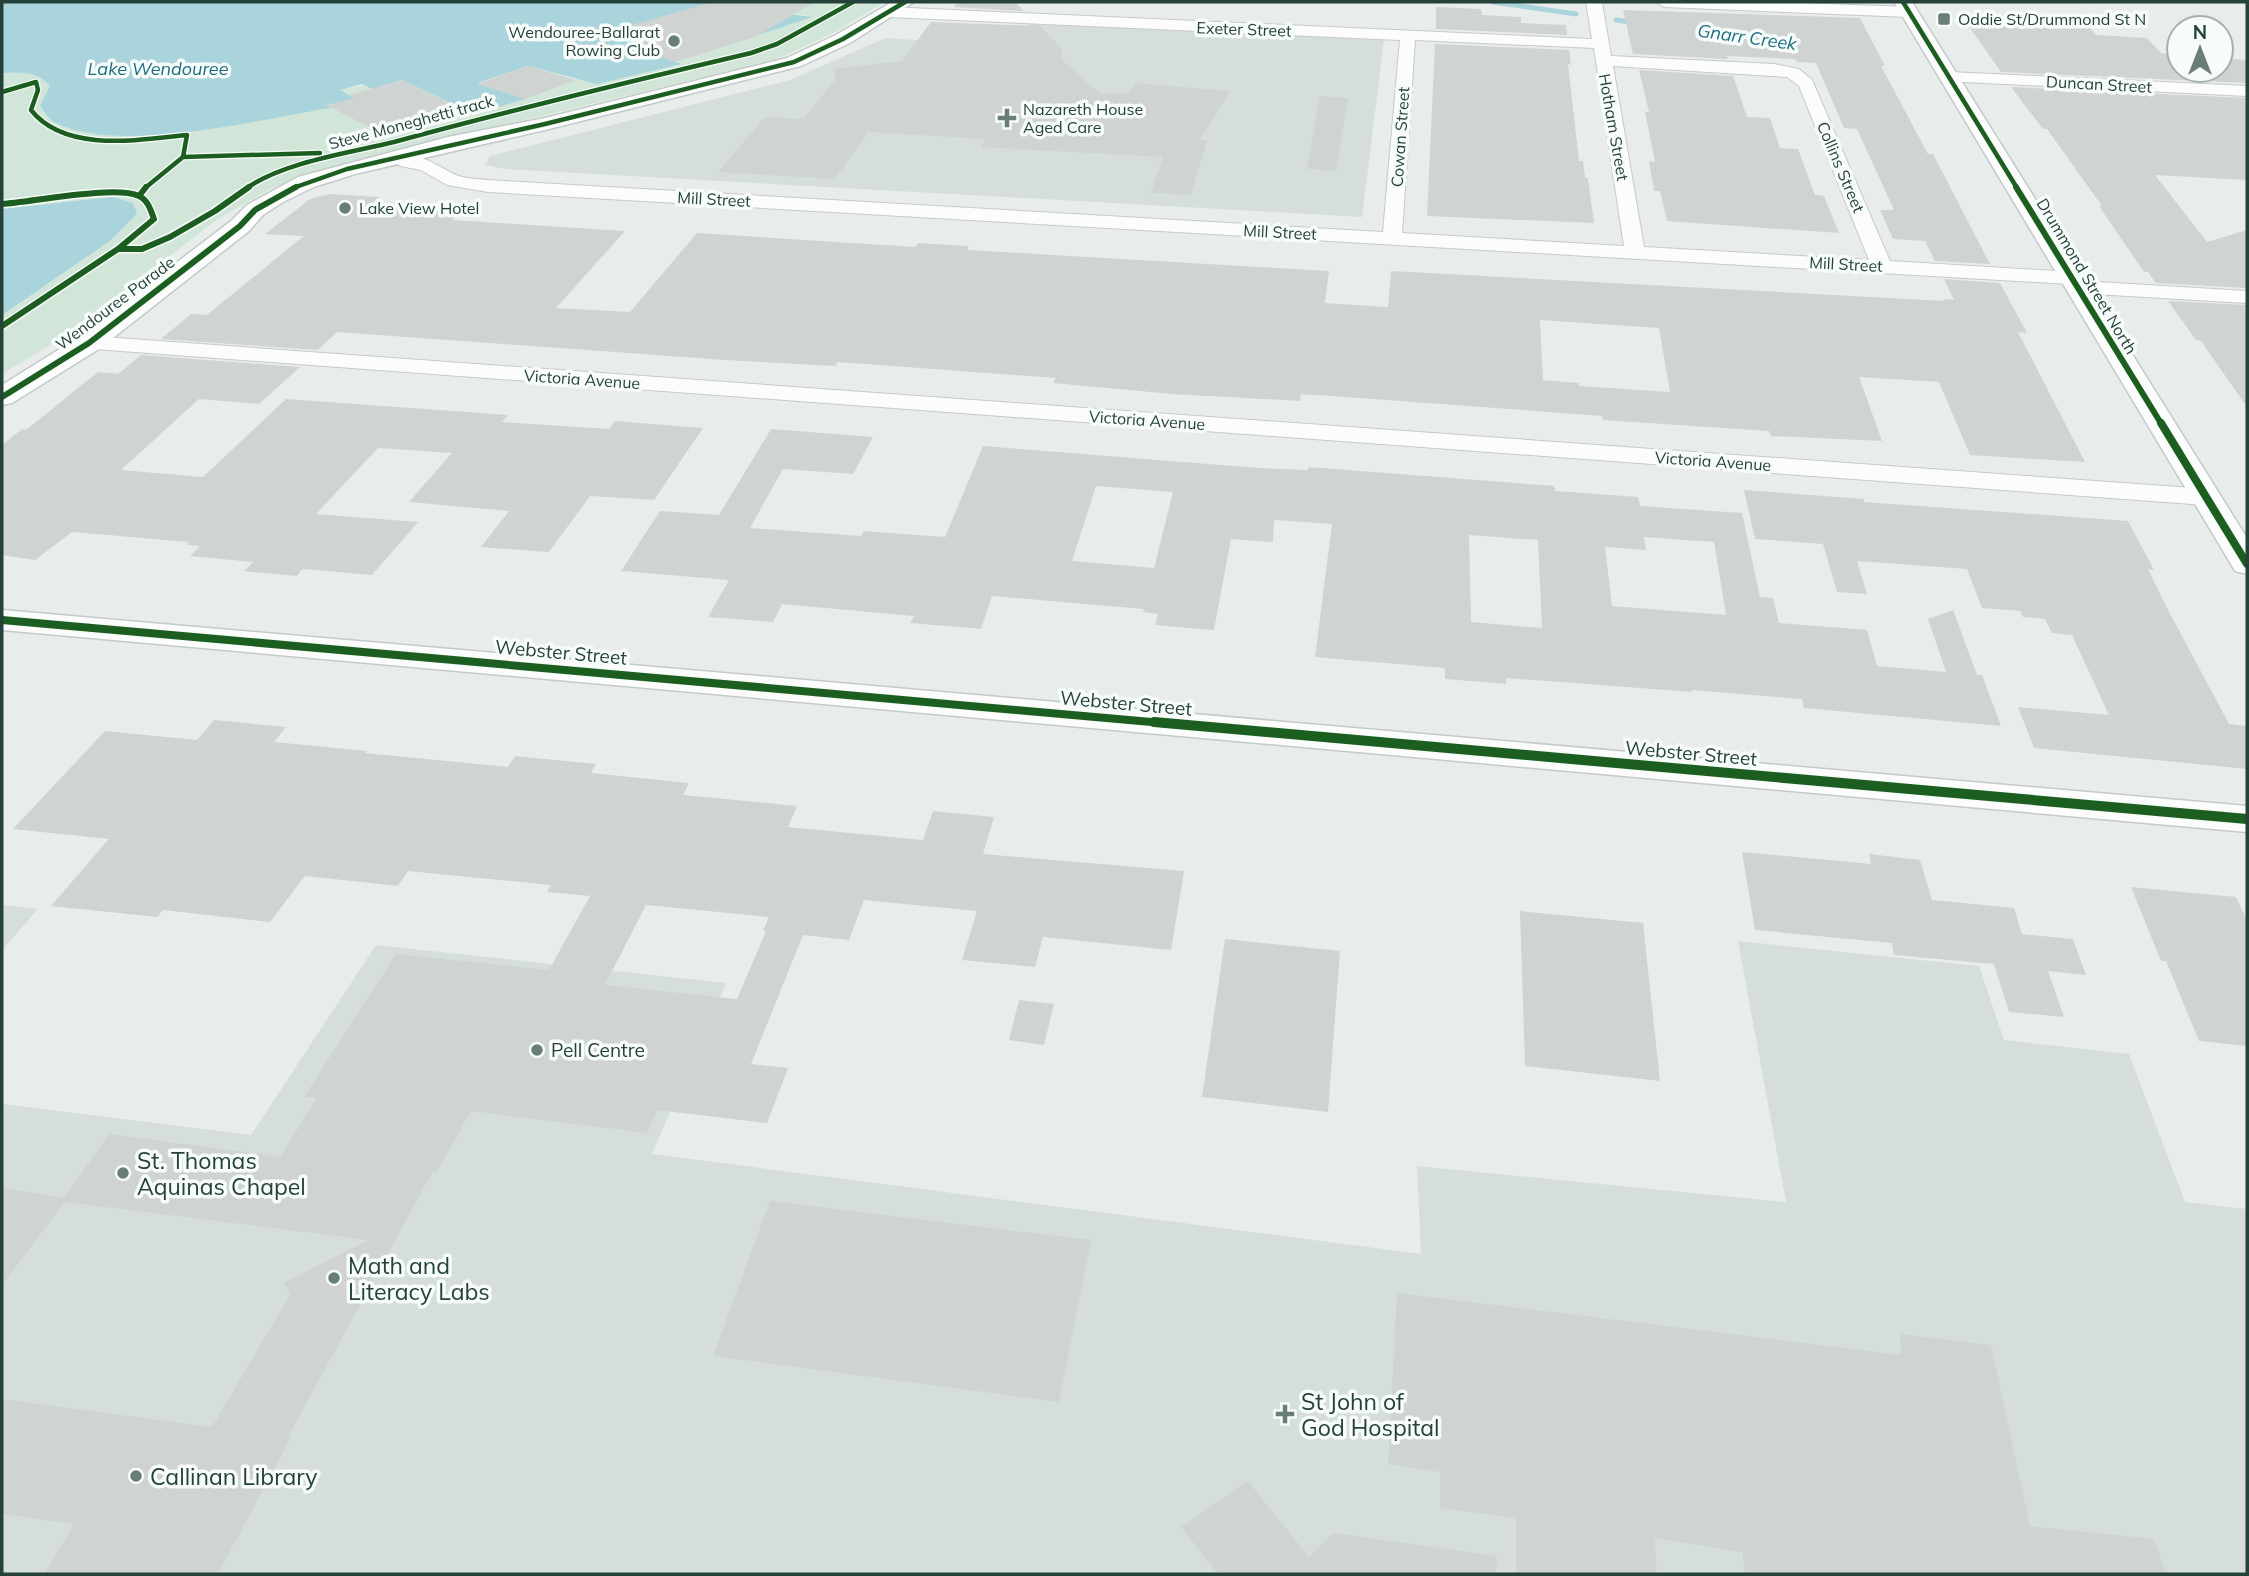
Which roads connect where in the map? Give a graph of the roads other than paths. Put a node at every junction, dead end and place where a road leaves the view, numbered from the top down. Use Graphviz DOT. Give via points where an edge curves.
graph roads {
  1 [pos="1594,2"];
  2 [pos="1664,2"];
  3 [pos="1774,4"];
  4 [pos="896,7"];
  5 [pos="1907,7"];
  6 [pos="1408,35"];
  7 [pos="1602,52"];
  8 [pos="1950,76"];
  9 [pos="2247,90"];
  10 [pos="545,124"];
  11 [pos="434,155"];
  12 [pos="408,157"];
  13 [pos="488,186"];
  14 [pos="1392,239"];
  15 [pos="1635,252"];
  16 [pos="1882,267"];
  17 [pos="2075,282"];
  18 [pos="2247,297"];
  19 [pos="89,343"];
  20 [pos="2,397"];
  21 [pos="2206,497"];
  22 [pos="2247,564"];
  23 [pos="2,620"];
  24 [pos="2247,819"];
  1 -- 7 [label="street, Hotham Street"];
  2 -- 3 [label="street"];
  3 -- 5 [label="street"];
  4 -- 6 [label="street, Exeter Street"];
  4 -- 10 [label="street, Wendouree Parade" via="794,62"];
  5 -- 8 [label="street, Drummond Street North"];
  6 -- 7 [label="street, Exeter Street"];
  6 -- 14 [label="street, Cowan Street"];
  7 -- 15 [label="street, Hotham Street"];
  7 -- 16 [label="street, Collins Street" via="1793,73 1806,84"];
  8 -- 9 [label="street, Duncan Street"];
  8 -- 17 [label="street, Drummond Street North"];
  10 -- 11 [label="street, Wendouree Parade"];
  10 -- 12 [label="street, Wendouree Parade"];
  11 -- 12 [label="street, Wendouree Parade"];
  11 -- 13 [label="street, Mill Street"];
  12 -- 13 [label="street, Mill Street" via="454,181"];
  12 -- 19 [label="street, Wendouree Parade" via="319,187 240,226"];
  13 -- 14 [label="street, Mill Street"];
  14 -- 15 [label="street, Mill Street"];
  15 -- 16 [label="street, Mill Street"];
  16 -- 17 [label="street, Mill Street"];
  17 -- 18 [label="street, Mill Street"];
  17 -- 21 [label="street, Drummond Street North"];
  19 -- 20 [label="street, Wendouree Parade"];
  19 -- 21 [label="street, Victoria Avenue"];
  21 -- 22 [label="street, Drummond Street North"];
  23 -- 24 [label="street, Webster Street"];
}
